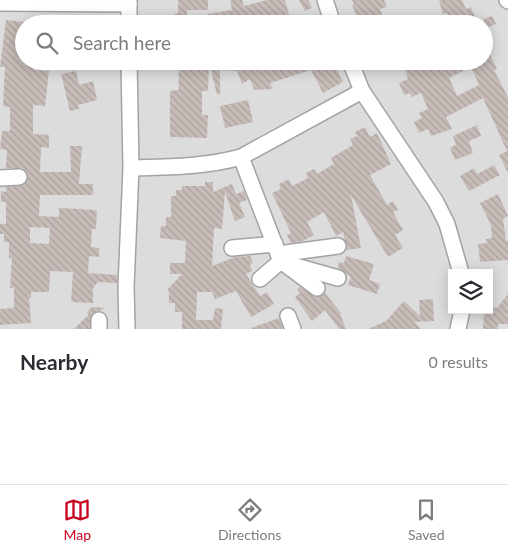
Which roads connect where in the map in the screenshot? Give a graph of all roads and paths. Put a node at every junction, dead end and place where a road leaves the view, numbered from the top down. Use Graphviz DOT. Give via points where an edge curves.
graph roads {
  1 [pos="325,0"];
  2 [pos="129,2"];
  3 [pos="0,3"];
  4 [pos="129,15"];
  5 [pos="331,15"];
  6 [pos="129,70"];
  7 [pos="354,70"];
  8 [pos="362,91"];
  9 [pos="241,157"];
  10 [pos="131,168"];
  11 [pos="19,176"];
  12 [pos="0,178"];
  13 [pos="338,246"];
  14 [pos="232,248"];
  15 [pos="278,253"];
  16 [pos="460,269"];
  17 [pos="338,278"];
  18 [pos="260,279"];
  19 [pos="317,288"];
  20 [pos="461,314"];
  21 [pos="292,325"];
  22 [pos="127,329"];
  23 [pos="300,329"];
  24 [pos="458,329"];
  1 -- 5 [label="street"];
  2 -- 3 [label="street"];
  2 -- 4 [label="street"];
  6 -- 10 [label="street"];
  7 -- 8 [label="street"];
  8 -- 9 [label="street"];
  8 -- 16 [label="street" via="436,202 447,224"];
  9 -- 10 [label="street" via="174,168"];
  9 -- 15 [label="street"];
  10 -- 22 [label="street"];
  11 -- 12 [label="street"];
  13 -- 15 [label="street"];
  14 -- 15 [label="street"];
  15 -- 17 [label="street"];
  15 -- 18 [label="street"];
  15 -- 19 [label="street"];
  20 -- 24 [label="street"];
  21 -- 23 [label="street"];
}
